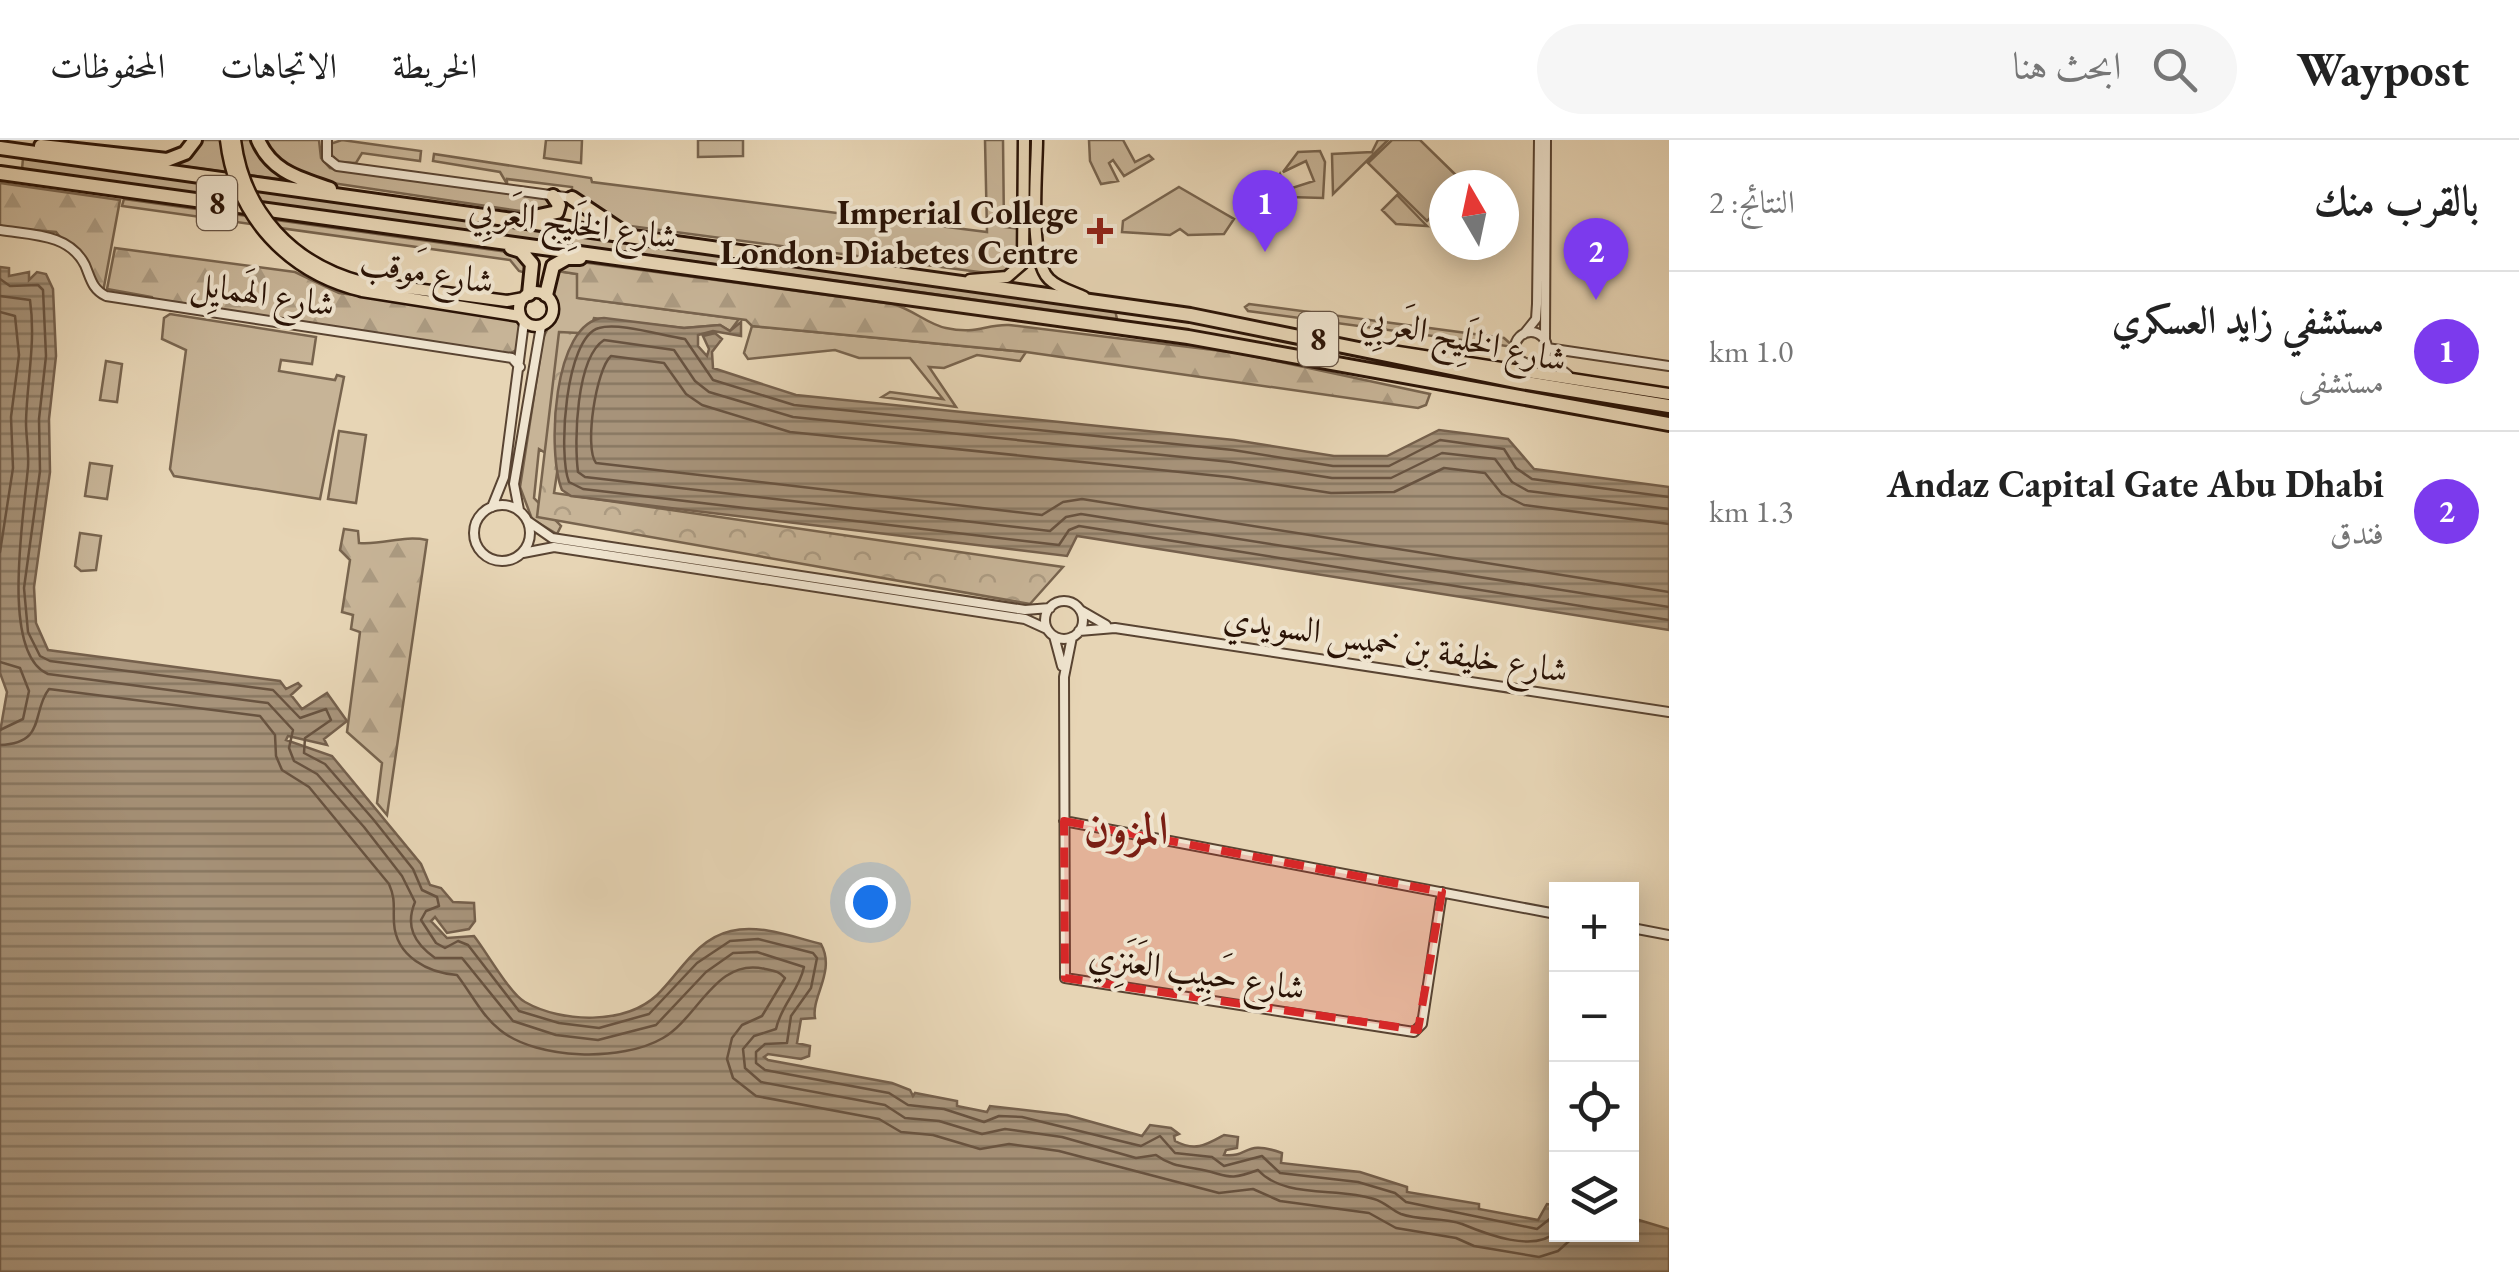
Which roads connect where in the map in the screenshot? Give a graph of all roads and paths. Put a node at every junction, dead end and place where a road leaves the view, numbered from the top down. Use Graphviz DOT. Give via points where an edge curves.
graph roads {
  1 [pos="195,140"];
  2 [pos="226,140"];
  3 [pos="235,140"];
  4 [pos="258,140"];
  5 [pos="327,140"];
  6 [pos="1024,140"];
  7 [pos="1037,140"];
  8 [pos="1542,140"];
  9 [pos="0,145"];
  10 [pos="0,173"];
  11 [pos="554,196"];
  12 [pos="572,198"];
  13 [pos="356,199"];
  14 [pos="497,218"];
  15 [pos="0,230"];
  16 [pos="434,233"];
  17 [pos="634,238"];
  18 [pos="1037,243"];
  19 [pos="1025,251"];
  20 [pos="658,264"];
  21 [pos="964,280"];
  22 [pos="362,286"];
  23 [pos="526,296"];
  24 [pos="546,296"];
  25 [pos="1094,301"];
  26 [pos="1538,304"];
  27 [pos="522,319"];
  28 [pos="1544,323"];
  29 [pos="541,326"];
  30 [pos="1524,334"];
  31 [pos="1369,348"];
  32 [pos="1545,349"];
  33 [pos="522,351"];
  34 [pos="1516,353"];
  35 [pos="512,358"];
  36 [pos="1480,364"];
  37 [pos="1669,366"];
  38 [pos="520,367"];
  39 [pos="1596,383"];
  40 [pos="1669,394"];
  41 [pos="1669,406"];
  42 [pos="1669,424"];
  43 [pos="492,507"];
  44 [pos="519,510"];
  45 [pos="529,522"];
  46 [pos="523,553"];
  47 [pos="1050,608"];
  48 [pos="1080,610"];
  49 [pos="1115,628"];
  50 [pos="1050,632"];
  51 [pos="1076,634"];
  52 [pos="1064,677"];
  53 [pos="1669,712"];
  54 [pos="1064,820"];
  55 [pos="1442,892"];
  56 [pos="1549,913"];
  57 [pos="1639,929"];
  58 [pos="1669,935"];
  1 -- 9 [label="highway" via="174,159"];
  2 -- 22 [label="main road, شارع مَوقب, bridge" via="242,198 268,237 304,268"];
  3 -- 22 [label="main road, شارع مَوقب, bridge" via="250,194 274,231 320,267"];
  4 -- 13 [label="highway" via="288,174"];
  5 -- 11 [label="street" via="327,158 337,166"];
  6 -- 19 [label="main road"];
  7 -- 18 [label="main road"];
  8 -- 26 [label="street"];
  8 -- 28 [label="street"];
  9 -- 13 [label="highway, شارع الخَلِيج العَربِي / 8"];
  10 -- 16 [label="highway, شارع الخَلِيج العَربِي / 8"];
  11 -- 12 [label="street"];
  11 -- 14 [label="highway" via="560,207 552,215"];
  12 -- 17 [label="highway"];
  13 -- 14 [label="highway, شارع الخَلِيج العَربِي / 8"];
  14 -- 17 [label="highway, شارع الخَلِيج العَربِي / 8"];
  15 -- 35 [label="street, شارع الهَمايِل" via="70,246 106,296"];
  16 -- 20 [label="highway, شارع الخَلِيج العَربِي / 8"];
  16 -- 23 [label="highway" via="520,250 532,264"];
  17 -- 21 [label="highway, شارع الخَلِيج العَربِي / 8"];
  18 -- 19 [label="main road" via="1034,260"];
  18 -- 25 [label="main road" via="1048,278"];
  19 -- 21 [label="main road" via="1013,275"];
  20 -- 24 [label="highway" via="567,258 550,271"];
  20 -- 42 [label="highway, شارع الخَلِيج العَربِي / 8" via="1188,336"];
  21 -- 25 [label="highway, شارع الخَلِيج العَربِي / 8"];
  22 -- 23 [label="main road, شارع مَوقب" via="502,300"];
  22 -- 27 [label="main road, شارع مَوقب"];
  23 -- 24 [label="main road"];
  23 -- 27 [label="main road"];
  24 -- 29 [label="main road" via="554,312"];
  25 -- 31 [label="highway, شارع الخَلِيج العَربِي / 8"];
  26 -- 28 [label="street" via="1538,323"];
  26 -- 30 [label="street"];
  27 -- 29 [label="main road"];
  27 -- 33 [label="street"];
  28 -- 32 [label="street"];
  29 -- 44 [label="street" via="514,484"];
  30 -- 32 [label="street" via="1537,334"];
  30 -- 34 [label="street"];
  31 -- 36 [label="main road"];
  31 -- 41 [label="highway, شارع الخَلِيج العَربِي / 8"];
  32 -- 34 [label="street" via="1526,363"];
  32 -- 37 [label="street"];
  32 -- 39 [label="street" via="1558,372"];
  33 -- 35 [label="street"];
  33 -- 38 [label="street"];
  34 -- 36 [label="street" via="1505,364"];
  35 -- 38 [label="street"];
  36 -- 39 [label="main road"];
  38 -- 43 [label="street" via="504,476"];
  39 -- 40 [label="main road"];
  43 -- 44 [label="street"];
  43 -- 46 [label="street" via="474,526 478,548 500,562"];
  44 -- 45 [label="street"];
  45 -- 46 [label="street"];
  45 -- 47 [label="street" via="558,539 1025,610"];
  46 -- 50 [label="street" via="574,550 1025,619"];
  47 -- 48 [label="street" via="1065,602"];
  47 -- 50 [label="street"];
  48 -- 49 [label="street, شارع خليفة بن خميس السويدي"];
  48 -- 51 [label="street, شارع حَبِيب العَنَزِي"];
  49 -- 51 [label="street, شارع خليفة بن خميس السويدي"];
  49 -- 53 [label="street, شارع خليفة بن خميس السويدي"];
  50 -- 51 [label="street, شارع خليفة بن خميس السويدي"];
  50 -- 52 [label="street, شارع حَبِيب العَنَزِي"];
  51 -- 52 [label="street, شارع حَبِيب العَنَزِي"];
  52 -- 54 [label="street, شارع حَبِيب العَنَزِي"];
  54 -- 55 [label="street"];
  54 -- 55 [label="street, شارع حَبِيب العَنَزِي" via="1065,978 1416,1031"];
  55 -- 56 [label="street"];
  57 -- 58 [label="street"];
}
